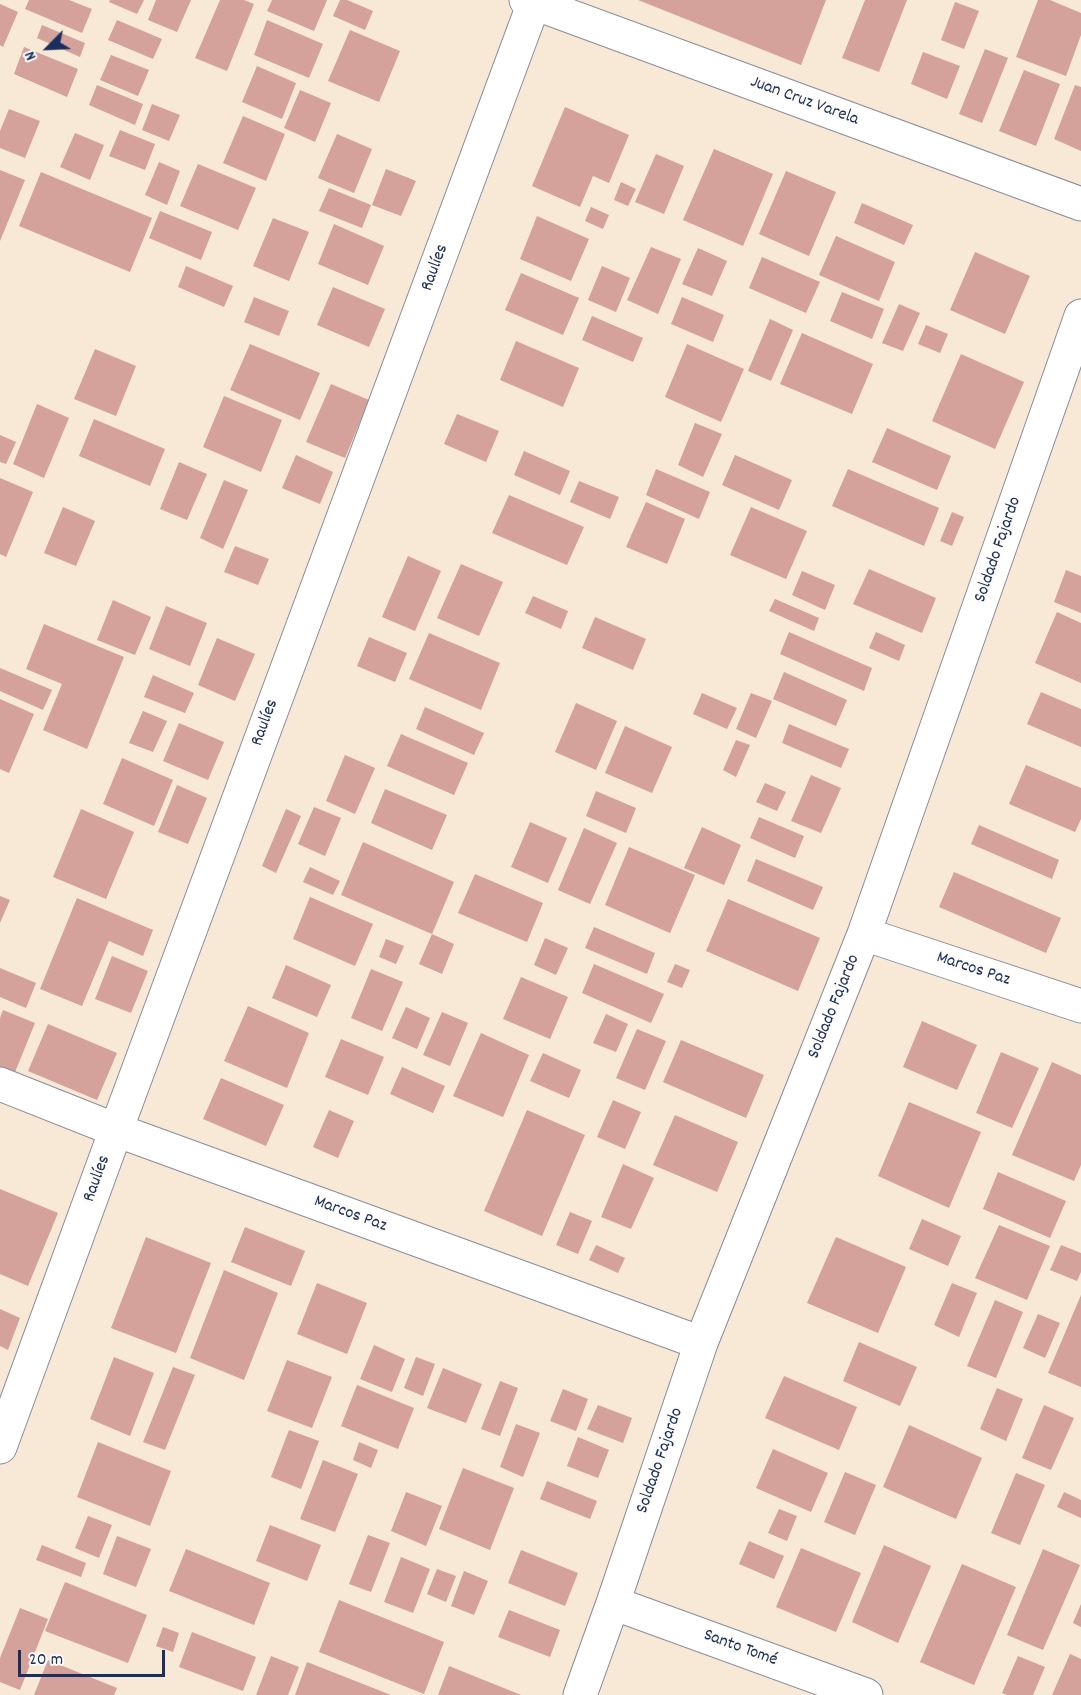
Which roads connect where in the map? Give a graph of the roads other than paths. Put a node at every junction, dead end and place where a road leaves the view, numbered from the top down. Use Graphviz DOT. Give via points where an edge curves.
graph roads {
  1 [pos="532,1"];
  2 [pos="1081,204"];
  3 [pos="1081,316"];
  4 [pos="864,934"];
  5 [pos="1081,1006"];
  6 [pos="0,1084"];
  7 [pos="116,1130"];
  8 [pos="701,1343"];
  9 [pos="0,1448"];
  10 [pos="613,1604"];
  11 [pos="580,1695"];
  12 [pos="866,1695"];
  1 -- 2 [label="street, Juan Cruz Varela"];
  1 -- 7 [label="street, Raulíes"];
  3 -- 4 [label="street, Soldado Fajardo"];
  4 -- 5 [label="street, Marcos Paz"];
  4 -- 8 [label="street, Soldado Fajardo"];
  6 -- 7 [label="street, Marcos Paz"];
  7 -- 8 [label="street, Marcos Paz"];
  7 -- 9 [label="street, Raulíes"];
  8 -- 10 [label="street, Soldado Fajardo"];
  10 -- 11 [label="street, Soldado Fajardo"];
  10 -- 12 [label="street, Santo Tomé"];
}
